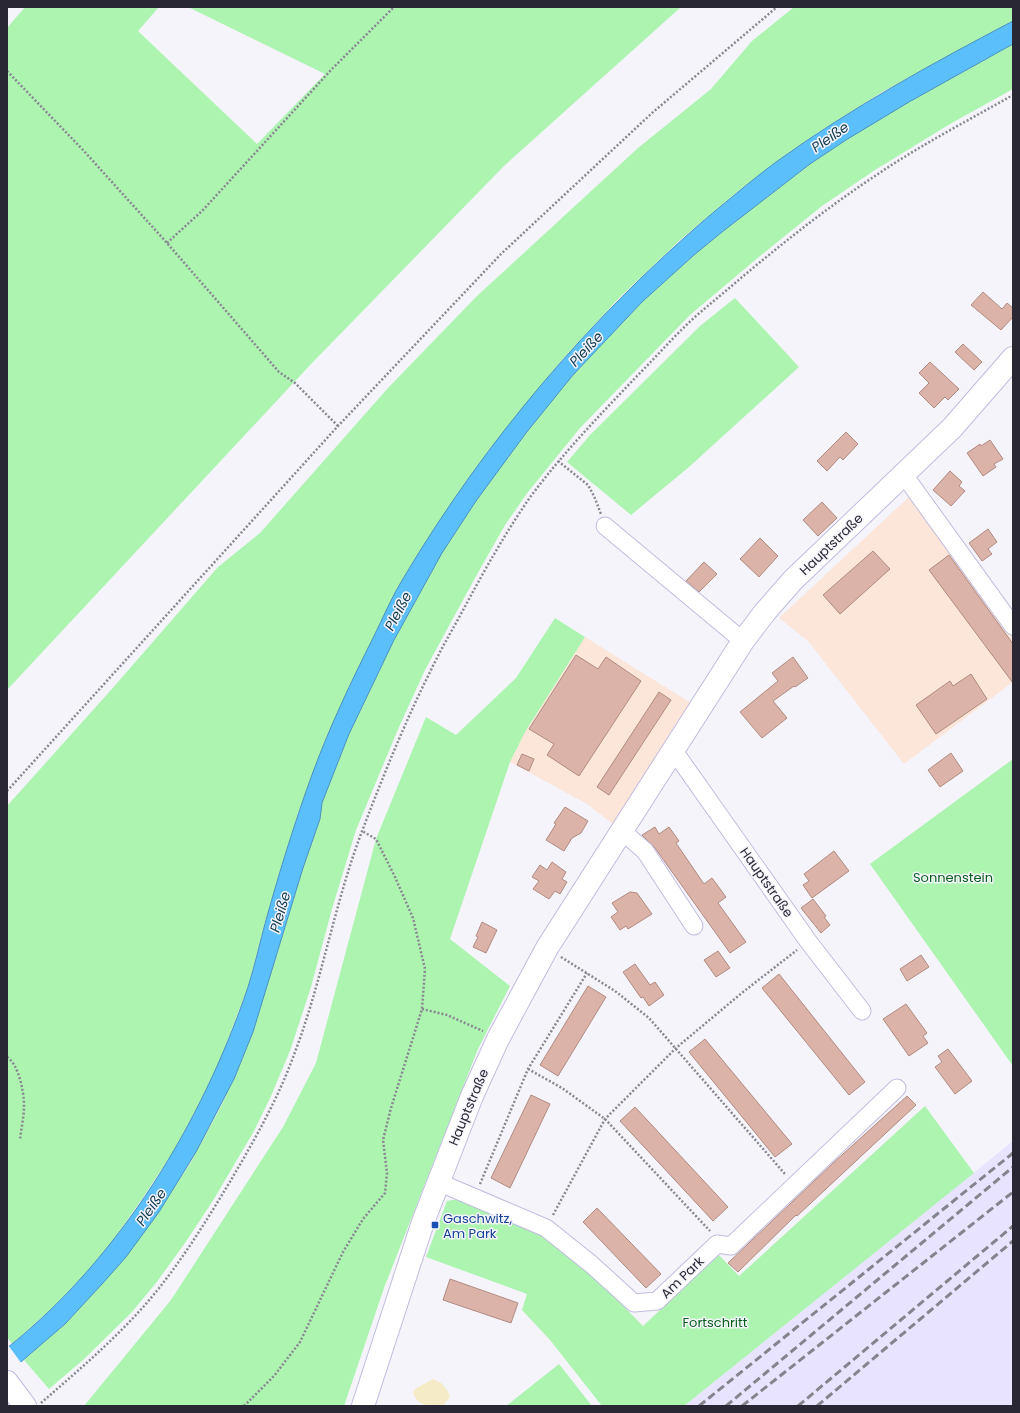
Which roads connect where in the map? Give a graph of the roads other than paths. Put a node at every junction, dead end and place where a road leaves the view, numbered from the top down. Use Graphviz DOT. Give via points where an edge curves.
graph roads {
  1 [pos="1013,358"];
  2 [pos="904,475"];
  3 [pos="605,526"];
  4 [pos="1013,626"];
  5 [pos="743,641"];
  6 [pos="674,750"];
  7 [pos="622,831"];
  8 [pos="694,926"];
  9 [pos="862,1011"];
  10 [pos="897,1088"];
  11 [pos="438,1182"];
  12 [pos="7,1382"];
  13 [pos="25,1406"];
  14 [pos="363,1406"];
  1 -- 2 [label="main road, Hauptstraße" via="952,428"];
  2 -- 4 [label="street"];
  2 -- 5 [label="main road, Hauptstraße" via="793,580"];
  3 -- 5 [label="street"];
  5 -- 6 [label="main road, Hauptstraße"];
  6 -- 7 [label="main road, Hauptstraße"];
  6 -- 9 [label="street, Hauptstraße" via="808,941"];
  7 -- 8 [label="street" via="645,851"];
  7 -- 11 [label="main road, Hauptstraße" via="547,948 498,1039"];
  10 -- 11 [label="street, Am Park" via="731,1246 717,1244 657,1301 634,1303 546,1228"];
  11 -- 14 [label="main road, Hauptstraße"];
  12 -- 13 [label="main road"];
}
